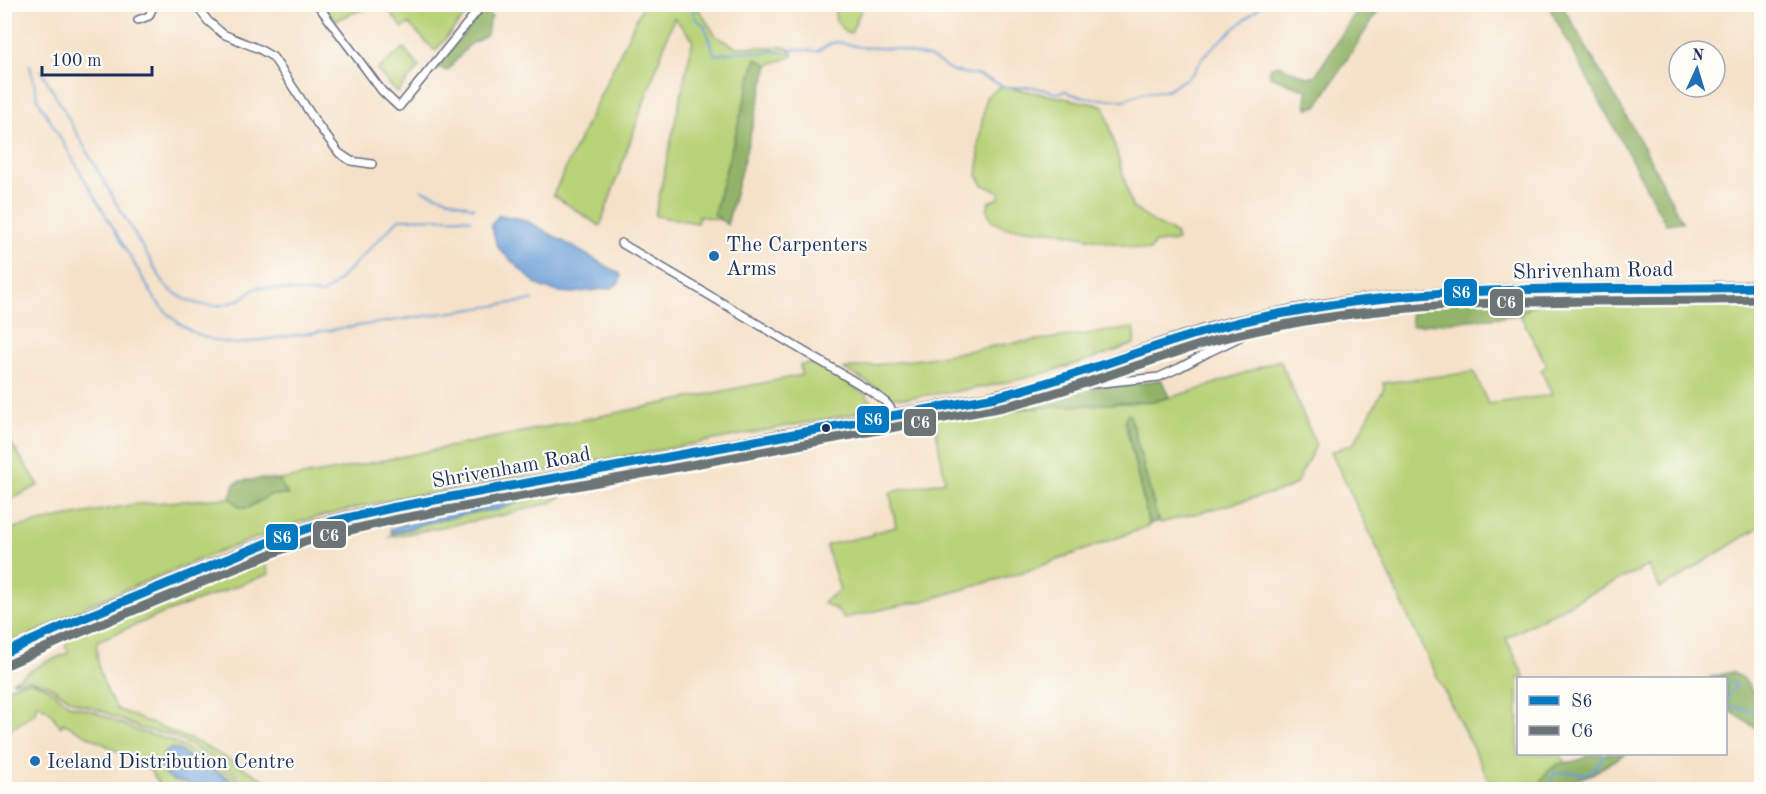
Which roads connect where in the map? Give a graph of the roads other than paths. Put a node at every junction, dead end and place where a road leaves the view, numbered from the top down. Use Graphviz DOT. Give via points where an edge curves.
graph roads {
  1 [pos="154,4"];
  2 [pos="195,4"];
  3 [pos="316,4"];
  4 [pos="483,4"];
  5 [pos="138,20"];
  6 [pos="372,164"];
  7 [pos="621,243"];
  8 [pos="1761,287"];
  9 [pos="1282,313"];
  10 [pos="1045,384"];
  11 [pos="894,416"];
  12 [pos="4,653"];
  1 -- 5 [label="street" via="149,16"];
  2 -- 6 [label="street" via="223,34 273,57 339,153 351,161"];
  3 -- 4 [label="street" via="382,91 399,107"];
  7 -- 11 [label="street" via="869,390 892,409"];
  8 -- 9 [label="highway, Shrivenham Road" via="1472,292 1362,301"];
  9 -- 10 [label="highway, Shrivenham Road" via="1191,335"];
  9 -- 10 [label="street, Shrivenham Road" via="1159,377 1083,385"];
  10 -- 11 [label="highway, Shrivenham Road"];
  11 -- 12 [label="highway, Shrivenham Road" via="317,525 238,553"];
}
